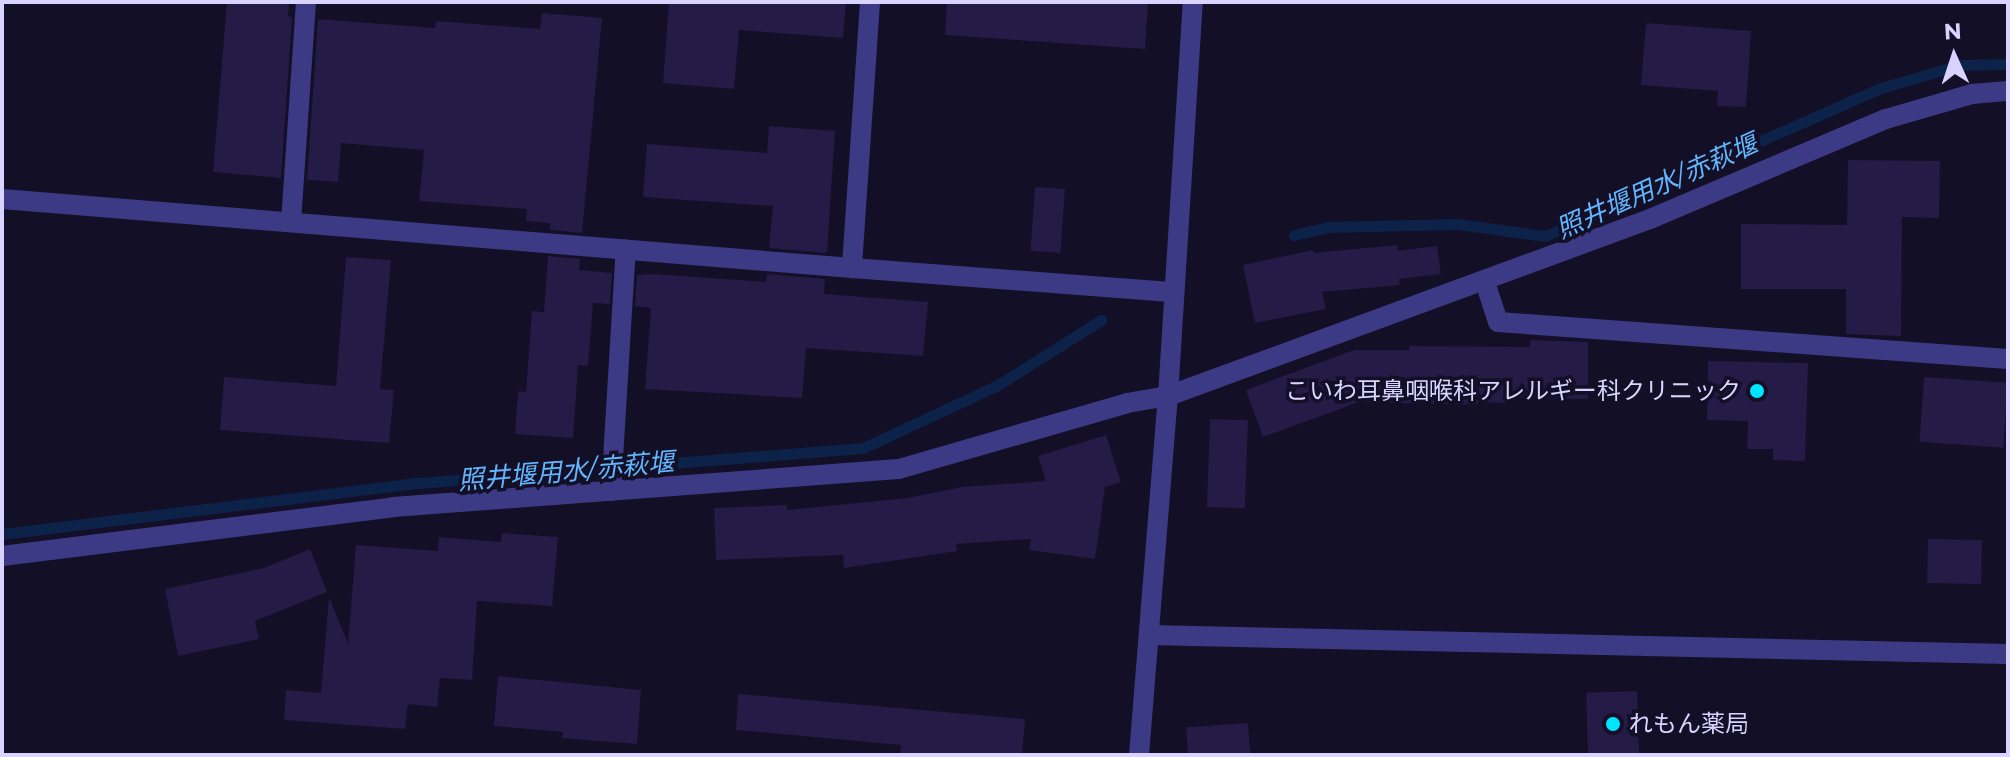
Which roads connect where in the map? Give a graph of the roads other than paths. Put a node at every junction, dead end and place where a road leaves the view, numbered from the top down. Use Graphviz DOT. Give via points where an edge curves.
graph roads {
  1 [pos="306,2"];
  2 [pos="870,2"];
  3 [pos="1193,2"];
  4 [pos="2008,91"];
  5 [pos="2,199"];
  6 [pos="291,222"];
  7 [pos="626,249"];
  8 [pos="852,268"];
  9 [pos="1485,282"];
  10 [pos="1174,292"];
  11 [pos="2008,359"];
  12 [pos="1168,396"];
  13 [pos="611,491"];
  14 [pos="2,556"];
  15 [pos="1149,635"];
  16 [pos="2008,654"];
  17 [pos="1139,755"];
  1 -- 6 [label="street"];
  2 -- 8 [label="street"];
  3 -- 10 [label="street"];
  4 -- 9 [label="street" via="1972,94 1886,119"];
  5 -- 6 [label="street"];
  6 -- 7 [label="street"];
  7 -- 8 [label="street"];
  7 -- 13 [label="street"];
  8 -- 10 [label="street"];
  9 -- 11 [label="street" via="1498,322"];
  9 -- 12 [label="street"];
  10 -- 12 [label="street"];
  12 -- 13 [label="street" via="899,469"];
  12 -- 15 [label="street"];
  13 -- 14 [label="street" via="378,509"];
  15 -- 16 [label="street"];
  15 -- 17 [label="street"];
}
